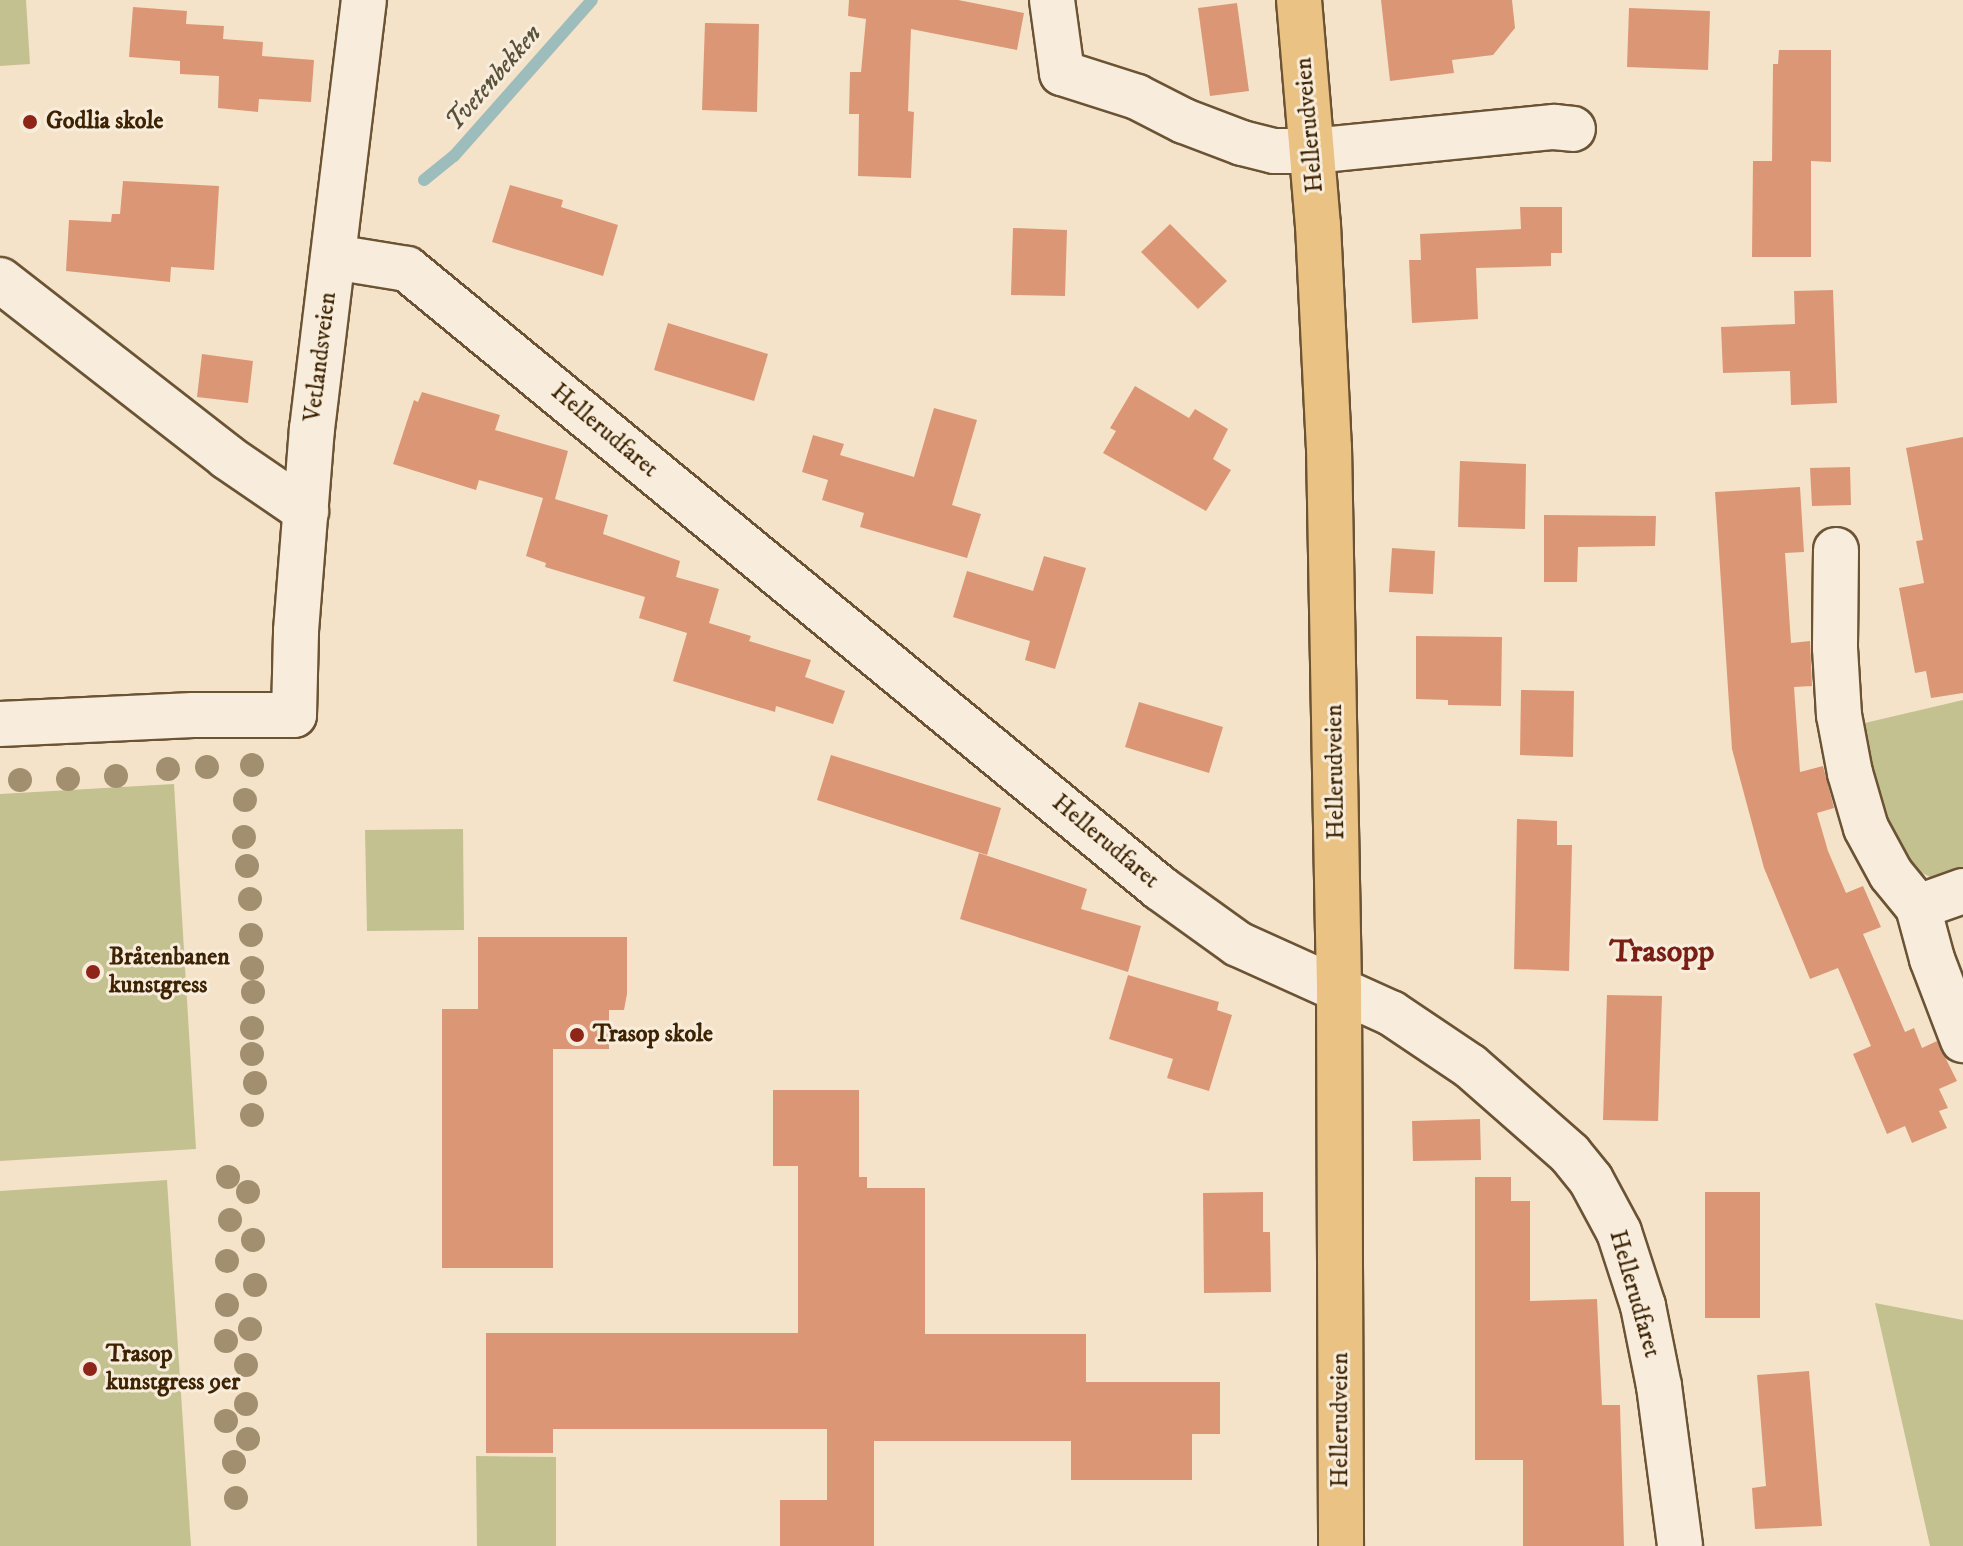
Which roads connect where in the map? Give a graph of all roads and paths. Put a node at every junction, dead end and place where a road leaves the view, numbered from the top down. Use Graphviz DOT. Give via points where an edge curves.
graph roads {
  1 [pos="364,0"];
  2 [pos="1052,0"];
  3 [pos="1299,0"];
  4 [pos="1573,129"];
  5 [pos="1312,151"];
  6 [pos="334,257"];
  7 [pos="0,280"];
  8 [pos="306,511"];
  9 [pos="1836,550"];
  10 [pos="0,724"];
  11 [pos="1963,891"];
  12 [pos="1918,907"];
  13 [pos="1339,988"];
  14 [pos="1963,1040"];
  15 [pos="1341,1546"];
  16 [pos="1680,1546"];
  1 -- 6 [label="street, Vetlandsveien"];
  2 -- 5 [label="street" via="1062,73 1137,97 1242,143 1274,151"];
  3 -- 5 [label="main road, Hellerudveien"];
  4 -- 5 [label="street"];
  5 -- 13 [label="main road, Hellerudveien" via="1329,447"];
  6 -- 8 [label="street, Vetlandsveien"];
  6 -- 13 [label="street, Hellerudfaret" via="407,269 1160,888 1238,944"];
  7 -- 8 [label="street" via="227,457"];
  8 -- 10 [label="street, Vetlandsveien" via="294,715"];
  9 -- 12 [label="street" via="1838,688 1850,773 1866,828 1891,874"];
  11 -- 12 [label="street"];
  12 -- 14 [label="street"];
  13 -- 15 [label="main road, Hellerudveien"];
  13 -- 16 [label="street, Hellerudfaret" via="1391,1013 1470,1066 1570,1154 1591,1180 1619,1232 1643,1306"];
}
